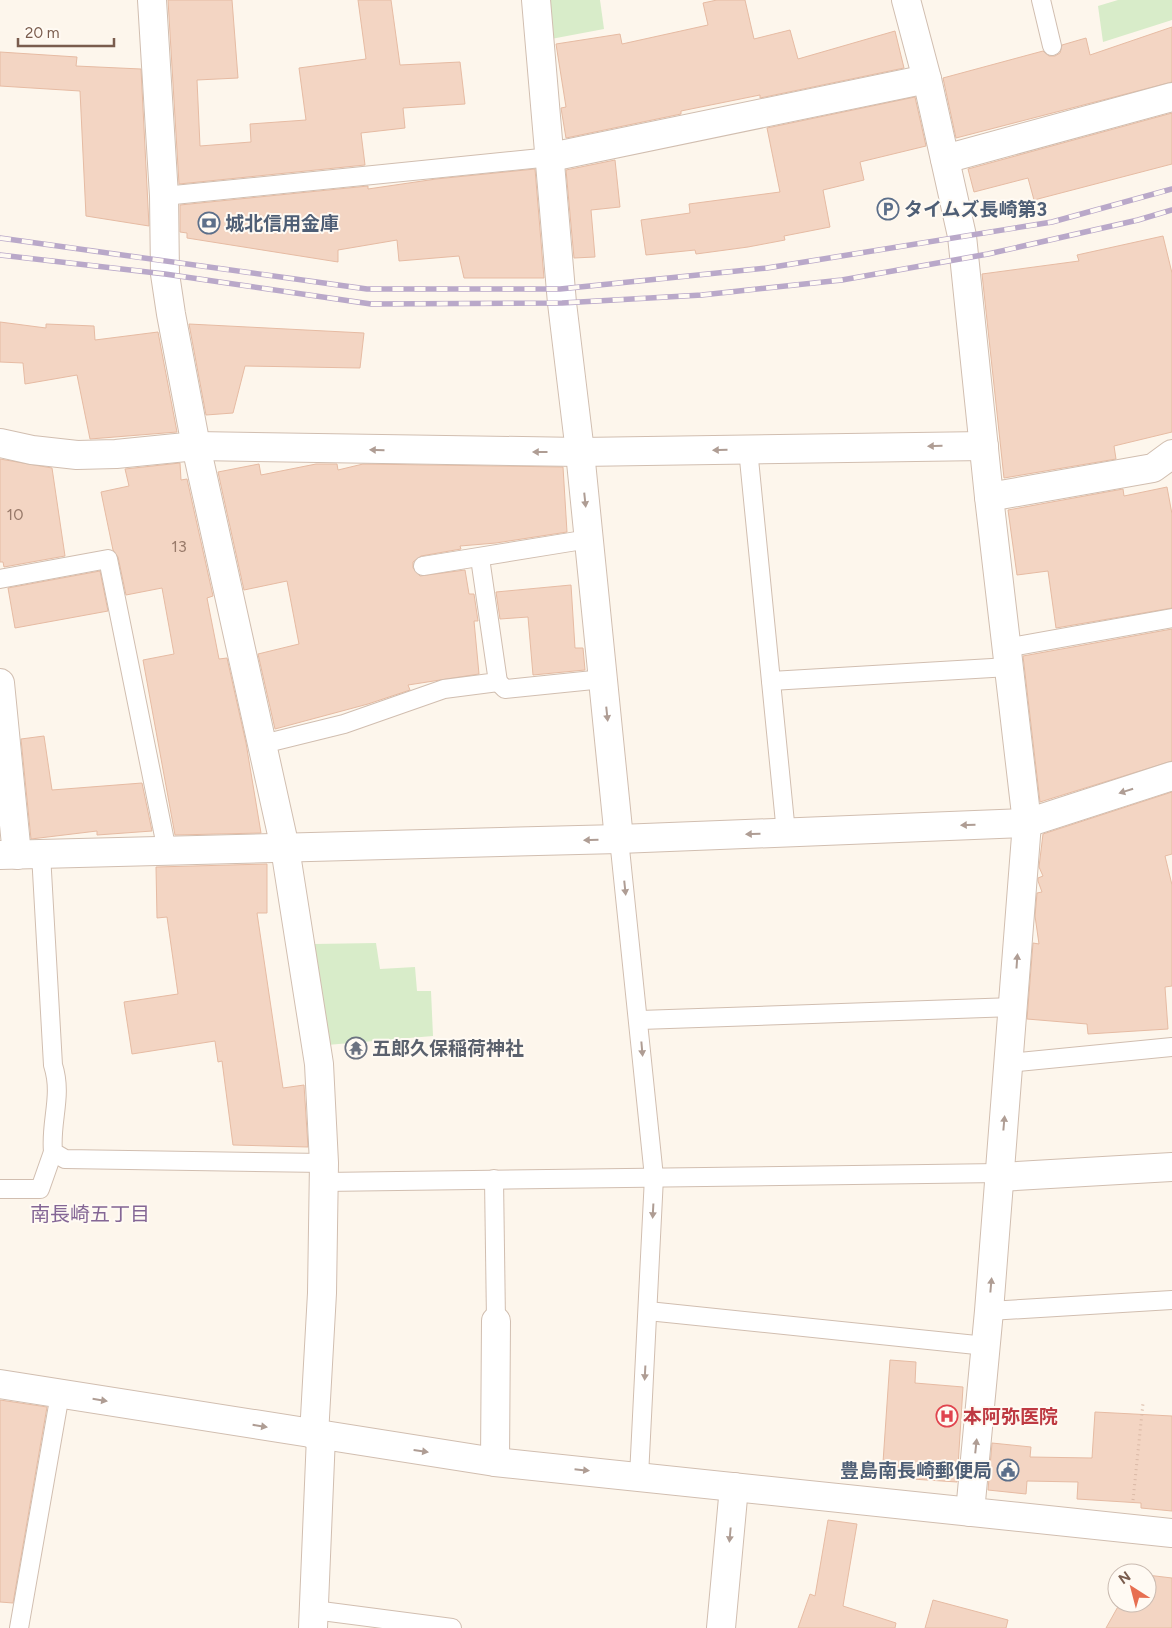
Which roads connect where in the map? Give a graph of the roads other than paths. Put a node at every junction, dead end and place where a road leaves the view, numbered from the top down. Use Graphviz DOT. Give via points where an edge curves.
graph roads {
  1 [pos="152,0"];
  2 [pos="536,0"];
  3 [pos="906,0"];
  4 [pos="1040,0"];
  5 [pos="1052,46"];
  6 [pos="927,79"];
  7 [pos="1172,97"];
  8 [pos="551,156"];
  9 [pos="945,159"];
  10 [pos="164,196"];
  11 [pos="0,443"];
  12 [pos="196,446"];
  13 [pos="984,446"];
  14 [pos="748,450"];
  15 [pos="580,452"];
  16 [pos="1172,454"];
  17 [pos="989,498"];
  18 [pos="589,539"];
  19 [pos="480,558"];
  20 [pos="423,566"];
  21 [pos="0,579"];
  22 [pos="1172,618"];
  23 [pos="1007,658"];
  24 [pos="603,679"];
  25 [pos="771,681"];
  26 [pos="498,682"];
  27 [pos="0,683"];
  28 [pos="263,744"];
  29 [pos="1172,776"];
  30 [pos="1026,823"];
  31 [pos="786,833"];
  32 [pos="619,839"];
  33 [pos="284,848"];
  34 [pos="167,852"];
  35 [pos="19,855"];
  36 [pos="1014,1007"];
  37 [pos="640,1020"];
  38 [pos="1172,1047"];
  39 [pos="1009,1063"];
  40 [pos="53,1152"];
  41 [pos="1172,1167"];
  42 [pos="323,1172"];
  43 [pos="1000,1175"];
  44 [pos="654,1177"];
  45 [pos="494,1179"];
  46 [pos="0,1189"];
  47 [pos="1172,1300"];
  48 [pos="648,1311"];
  49 [pos="989,1311"];
  50 [pos="496,1321"];
  51 [pos="986,1346"];
  52 [pos="0,1384"];
  53 [pos="60,1394"];
  54 [pos="318,1435"];
  55 [pos="495,1462"];
  56 [pos="639,1476"];
  57 [pos="734,1487"];
  58 [pos="970,1512"];
  59 [pos="1172,1533"];
  60 [pos="314,1619"];
  61 [pos="19,1628"];
  62 [pos="452,1628"];
  63 [pos="721,1628"];
  1 -- 10 [label="street"];
  2 -- 8 [label="street"];
  3 -- 6 [label="street"];
  4 -- 5 [label="lane"];
  6 -- 8 [label="street"];
  6 -- 9 [label="street"];
  7 -- 9 [label="street"];
  8 -- 10 [label="lane"];
  8 -- 15 [label="street" via="562,303"];
  9 -- 13 [label="street" via="962,236"];
  10 -- 12 [label="street" via="165,274"];
  11 -- 12 [label="street" via="77,454 116,454"];
  15 -- 12 [label="street, one-way"];
  12 -- 28 [label="street"];
  13 -- 14 [label="street, one-way"];
  13 -- 17 [label="street"];
  14 -- 15 [label="street, one-way"];
  14 -- 25 [label="lane"];
  15 -- 18 [label="street, one-way"];
  16 -- 17 [label="street" via="1153,468"];
  17 -- 23 [label="street"];
  18 -- 19 [label="lane"];
  18 -- 24 [label="street"];
  19 -- 20 [label="lane"];
  19 -- 26 [label="lane"];
  21 -- 34 [label="lane" via="108,559"];
  22 -- 23 [label="lane"];
  23 -- 25 [label="lane"];
  23 -- 30 [label="street"];
  24 -- 26 [label="lane" via="505,689"];
  24 -- 32 [label="street, one-way"];
  25 -- 31 [label="lane"];
  26 -- 28 [label="lane" via="444,689 344,724"];
  27 -- 35 [label="street"];
  28 -- 33 [label="street"];
  29 -- 30 [label="street, one-way"];
  30 -- 31 [label="street, one-way"];
  36 -- 30 [label="street, one-way"];
  31 -- 32 [label="street, one-way"];
  32 -- 33 [label="street, one-way"];
  32 -- 37 [label="lane, one-way"];
  33 -- 34 [label="street"];
  33 -- 42 [label="street" via="319,1064"];
  34 -- 35 [label="street"];
  35 -- 40 [label="lane" via="59,1082"];
  36 -- 37 [label="lane"];
  36 -- 39 [label="street"];
  37 -- 44 [label="lane, one-way"];
  38 -- 39 [label="lane"];
  43 -- 39 [label="street, one-way"];
  40 -- 42 [label="lane" via="65,1159"];
  40 -- 46 [label="lane" via="40,1188"];
  41 -- 43 [label="street"];
  42 -- 45 [label="lane"];
  42 -- 54 [label="street"];
  43 -- 44 [label="lane"];
  49 -- 43 [label="street, one-way"];
  44 -- 45 [label="lane"];
  44 -- 48 [label="lane, one-way"];
  45 -- 50 [label="lane"];
  47 -- 49 [label="lane"];
  48 -- 51 [label="lane"];
  48 -- 56 [label="lane, one-way"];
  49 -- 51 [label="street"];
  50 -- 55 [label="street"];
  58 -- 51 [label="street, one-way"];
  52 -- 53 [label="street"];
  53 -- 54 [label="street, one-way"];
  53 -- 61 [label="lane"];
  54 -- 55 [label="street, one-way"];
  54 -- 60 [label="street"];
  55 -- 56 [label="street, one-way"];
  56 -- 57 [label="street"];
  57 -- 58 [label="street"];
  57 -- 63 [label="street, one-way"];
  58 -- 59 [label="street"];
  60 -- 62 [label="lane"];
}
